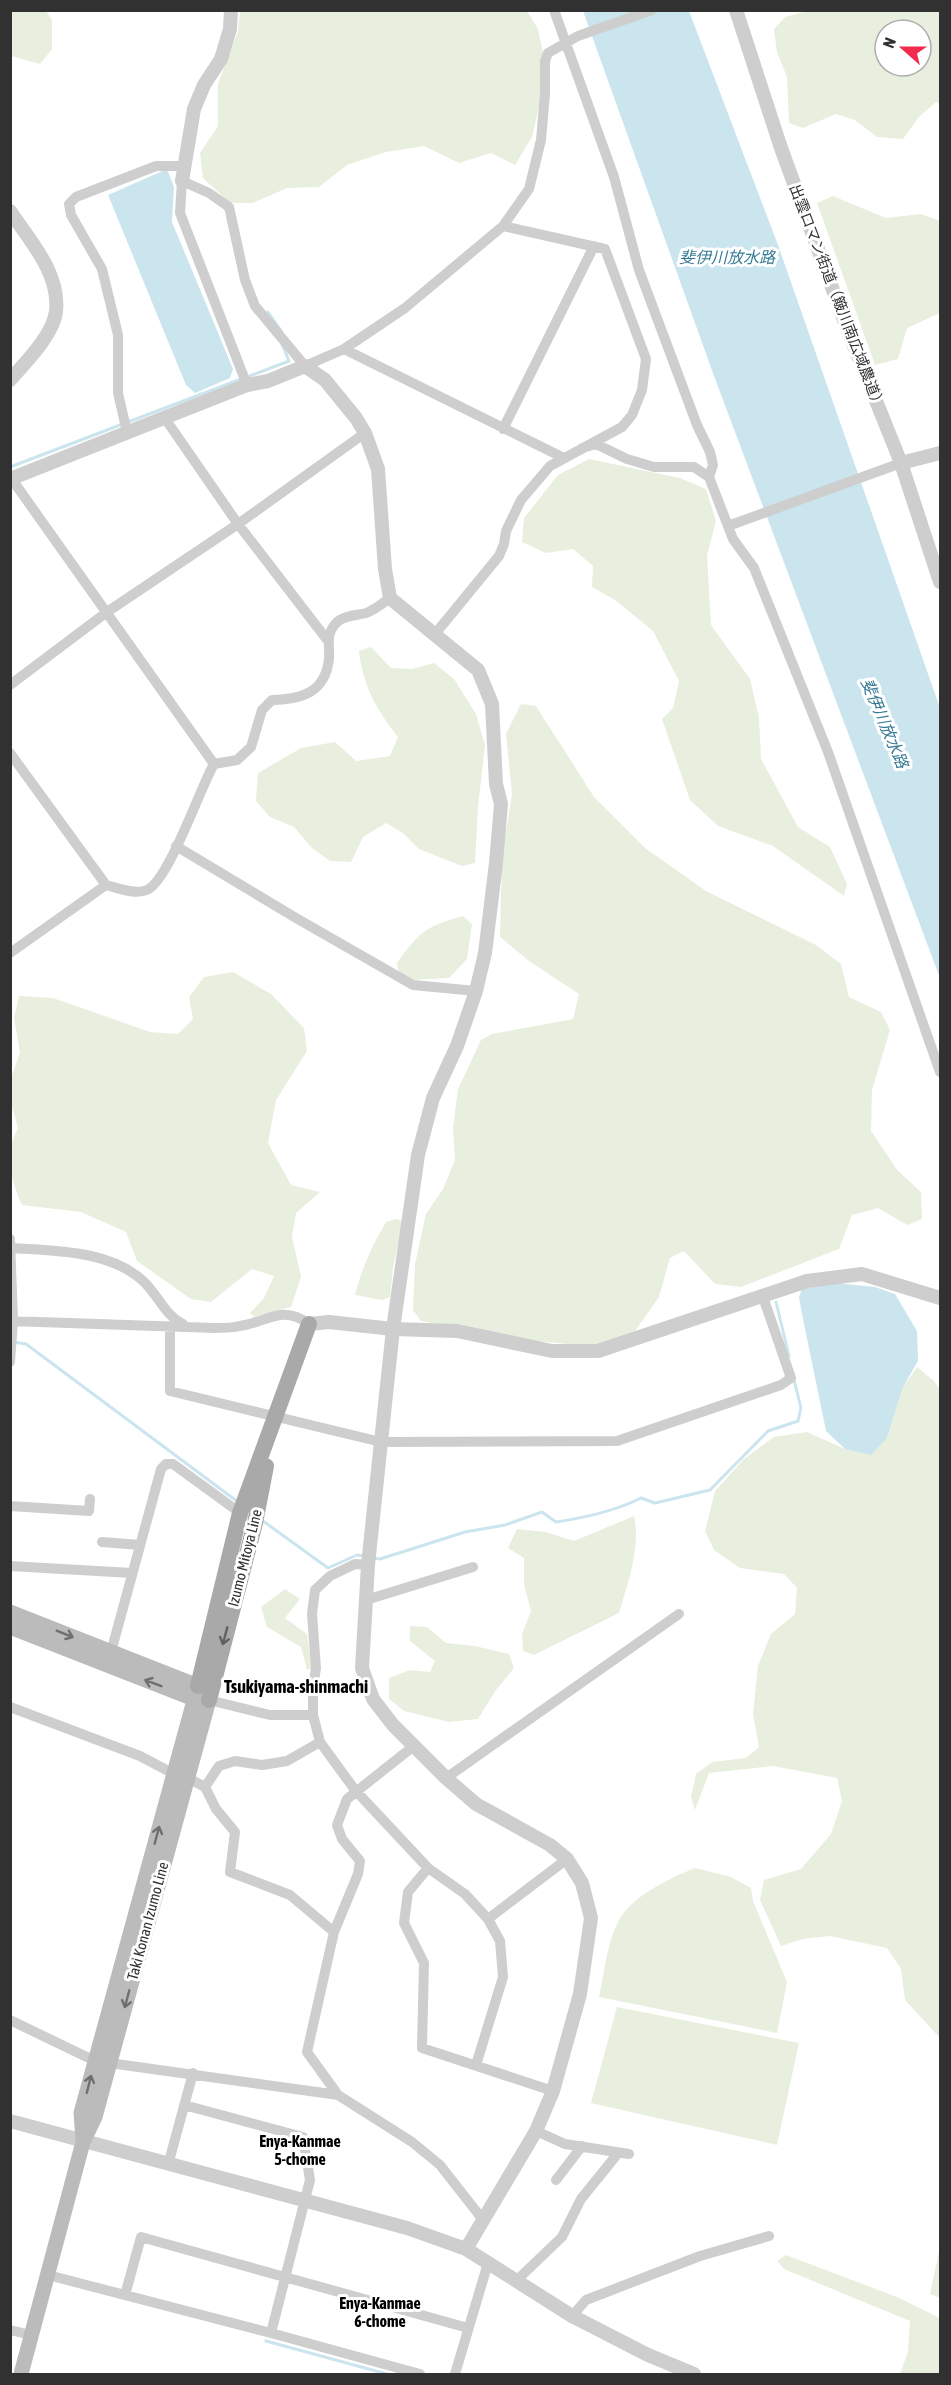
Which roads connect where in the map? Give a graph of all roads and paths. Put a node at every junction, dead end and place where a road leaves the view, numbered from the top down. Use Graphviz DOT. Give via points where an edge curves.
graph roads {
  1 [pos="231,10"];
  2 [pos="554,10"];
  3 [pos="652,10"];
  4 [pos="736,10"];
  5 [pos="564,43"];
  6 [pos="184,166"];
  7 [pos="182,181"];
  8 [pos="10,211"];
  9 [pos="503,226"];
  10 [pos="594,246"];
  11 [pos="344,349"];
  12 [pos="305,366"];
  13 [pos="10,380"];
  14 [pos="247,385"];
  15 [pos="164,417"];
  16 [pos="503,429"];
  17 [pos="127,432"];
  18 [pos="364,433"];
  19 [pos="582,448"];
  20 [pos="940,453"];
  21 [pos="562,458"];
  22 [pos="901,463"];
  23 [pos="709,477"];
  24 [pos="11,478"];
  25 [pos="238,524"];
  26 [pos="728,526"];
  27 [pos="940,582"];
  28 [pos="390,598"];
  29 [pos="107,612"];
  30 [pos="435,634"];
  31 [pos="328,641"];
  32 [pos="10,686"];
  33 [pos="10,753"];
  34 [pos="214,764"];
  35 [pos="176,846"];
  36 [pos="106,885"];
  37 [pos="10,953"];
  38 [pos="476,991"];
  39 [pos="940,1072"];
  40 [pos="11,1244"];
  41 [pos="763,1297"];
  42 [pos="940,1298"];
  43 [pos="12,1321"];
  44 [pos="309,1324"];
  45 [pos="170,1326"];
  46 [pos="187,1326"];
  47 [pos="393,1329"];
  48 [pos="10,1362"];
  49 [pos="276,1415"];
  50 [pos="381,1442"];
  51 [pos="90,1499"];
  52 [pos="10,1506"];
  53 [pos="240,1513"];
  54 [pos="255,1523"];
  55 [pos="102,1542"];
  56 [pos="140,1545"];
  57 [pos="368,1564"];
  58 [pos="10,1566"];
  59 [pos="473,1568"];
  60 [pos="132,1573"];
  61 [pos="366,1600"];
  62 [pos="10,1612"];
  63 [pos="679,1614"];
  64 [pos="10,1627"];
  65 [pos="111,1652"];
  66 [pos="200,1695"];
  67 [pos="10,1707"];
  68 [pos="313,1715"];
  69 [pos="320,1742"];
  70 [pos="415,1745"];
  71 [pos="181,1776"];
  72 [pos="446,1778"];
  73 [pos="205,1787"];
  74 [pos="356,1790"];
  75 [pos="567,1859"];
  76 [pos="428,1868"];
  77 [pos="488,1919"];
  78 [pos="334,1932"];
  79 [pos="10,2020"];
  80 [pos="102,2062"];
  81 [pos="476,2065"];
  82 [pos="193,2073"];
  83 [pos="553,2091"];
  84 [pos="338,2095"];
  85 [pos="184,2104"];
  86 [pos="10,2121"];
  87 [pos="536,2131"];
  88 [pos="83,2142"];
  89 [pos="582,2146"];
  90 [pos="616,2152"];
  91 [pos="629,2154"];
  92 [pos="168,2165"];
  93 [pos="556,2180"];
  94 [pos="305,2202"];
  95 [pos="483,2220"];
  96 [pos="769,2236"];
  97 [pos="466,2249"];
  98 [pos="488,2263"];
  99 [pos="48,2275"];
  100 [pos="286,2275"];
  101 [pos="517,2280"];
  102 [pos="125,2295"];
  103 [pos="572,2316"];
  104 [pos="468,2328"];
  105 [pos="10,2330"];
  106 [pos="271,2333"];
  107 [pos="31,2335"];
  108 [pos="21,2374"];
  109 [pos="420,2374"];
  110 [pos="455,2374"];
  111 [pos="694,2374"];
  1 -- 6 [label="street" via="221,59 194,109"];
  2 -- 5 [label="street"];
  3 -- 5 [label="street"];
  4 -- 22 [label="street, 出雲ロマン街道（簸川南広域農道）" via="848,331"];
  5 -- 9 [label="street" via="548,53 545,61 541,140 529,189"];
  5 -- 23 [label="street" via="614,177 639,270 710,453 713,465"];
  6 -- 7 [label="street"];
  6 -- 17 [label="street" via="156,166 76,197 69,204 71,215 102,269 118,335 118,393"];
  7 -- 12 [label="street" via="229,207 245,280 255,306"];
  7 -- 14 [label="street" via="180,213"];
  8 -- 13 [label="street" via="50,272 56,312 43,339"];
  9 -- 10 [label="street"];
  9 -- 11 [label="street" via="405,308"];
  10 -- 16 [label="street"];
  10 -- 19 [label="street" via="605,249 646,359 642,390 632,415 622,427"];
  11 -- 12 [label="street"];
  11 -- 16 [label="street"];
  12 -- 14 [label="street"];
  12 -- 18 [label="street" via="325,380"];
  14 -- 15 [label="street"];
  15 -- 17 [label="street"];
  15 -- 25 [label="street"];
  16 -- 21 [label="street"];
  17 -- 24 [label="street"];
  18 -- 25 [label="street"];
  18 -- 28 [label="street" via="378,469"];
  19 -- 21 [label="street"];
  19 -- 23 [label="street" via="596,444 654,467 694,468"];
  20 -- 22 [label="street"];
  21 -- 30 [label="street" via="520,500 499,556"];
  22 -- 26 [label="street"];
  22 -- 27 [label="street, 出雲ロマン街道（簸川南広域農道）"];
  23 -- 26 [label="street"];
  24 -- 29 [label="street"];
  25 -- 29 [label="street"];
  25 -- 31 [label="street"];
  26 -- 39 [label="street" via="754,568 828,752"];
  28 -- 30 [label="street"];
  28 -- 31 [label="street" via="367,612 347,616 333,626"];
  29 -- 32 [label="street"];
  29 -- 34 [label="street"];
  30 -- 38 [label="street" via="478,670 492,704 496,784 501,804 485,953"];
  31 -- 34 [label="street" via="324,677 314,691 294,699 272,700 262,710 251,747 237,760"];
  33 -- 36 [label="street"];
  34 -- 35 [label="street"];
  35 -- 36 [label="street" via="163,873 148,890 136,892"];
  35 -- 38 [label="street" via="413,985"];
  36 -- 37 [label="street"];
  38 -- 47 [label="street" via="433,1098 418,1155"];
  40 -- 43 [label="street"];
  40 -- 46 [label="street" via="94,1256 129,1271 143,1280 174,1320"];
  41 -- 42 [label="street" via="807,1281 862,1274"];
  41 -- 47 [label="street" via="598,1351 552,1352 457,1331"];
  41 -- 50 [label="street" via="791,1378 781,1385 617,1441"];
  43 -- 45 [label="street"];
  43 -- 48 [label="street"];
  44 -- 46 [label="street" via="299,1316 284,1313 241,1326"];
  44 -- 47 [label="street" via="329,1322"];
  44 -- 49 [label="main road, Izumo Mitoya Line"];
  45 -- 46 [label="street"];
  45 -- 49 [label="street" via="170,1391"];
  47 -- 50 [label="street"];
  49 -- 50 [label="street"];
  49 -- 53 [label="main road, Izumo Mitoya Line"];
  49 -- 54 [label="main road, Izumo Mitoya Line"];
  50 -- 57 [label="street"];
  51 -- 52 [label="street" via="89,1511"];
  53 -- 54 [label="street"];
  53 -- 56 [label="street" via="173,1464 166,1464 161,1469"];
  53 -- 66 [label="main road, Izumo Mitoya Line"];
  54 -- 66 [label="main road, Izumo Mitoya Line, one-way"];
  55 -- 56 [label="street"];
  56 -- 60 [label="street"];
  57 -- 61 [label="street"];
  57 -- 68 [label="street" via="355,1564 330,1576 315,1590"];
  58 -- 60 [label="street"];
  59 -- 61 [label="street"];
  60 -- 65 [label="street"];
  61 -- 70 [label="street" via="362,1668 373,1699"];
  62 -- 65 [label="main road, one-way"];
  63 -- 72 [label="street"];
  66 -- 64 [label="main road, one-way"];
  65 -- 66 [label="main road"];
  66 -- 68 [label="street" via="270,1715"];
  66 -- 71 [label="main road, Taki Konan Izumo Line"];
  67 -- 71 [label="street" via="140,1755"];
  68 -- 69 [label="street"];
  69 -- 73 [label="street" via="287,1761 262,1765 235,1761 219,1766"];
  69 -- 74 [label="street"];
  70 -- 72 [label="street"];
  70 -- 74 [label="street"];
  71 -- 73 [label="street"];
  71 -- 80 [label="main road, Taki Konan Izumo Line"];
  72 -- 75 [label="street" via="476,1804 550,1845"];
  73 -- 78 [label="street" via="216,1809 235,1832 230,1872 290,1895"];
  74 -- 76 [label="street"];
  74 -- 78 [label="street" via="347,1799 337,1824 342,1839 360,1861 358,1874"];
  75 -- 77 [label="street"];
  75 -- 83 [label="street" via="582,1883 591,1918 580,1994"];
  76 -- 77 [label="street" via="465,1894"];
  76 -- 81 [label="street" via="408,1892 404,1923 424,1963 422,2048"];
  77 -- 81 [label="street" via="500,1941 503,1977"];
  78 -- 84 [label="street" via="307,2052"];
  79 -- 80 [label="street"];
  80 -- 82 [label="street"];
  80 -- 88 [label="main road, Taki Konan Izumo Line" via="81,2113"];
  81 -- 83 [label="street"];
  82 -- 84 [label="street"];
  82 -- 85 [label="street"];
  83 -- 87 [label="street"];
  84 -- 95 [label="street" via="412,2142 440,2165"];
  85 -- 92 [label="street"];
  85 -- 94 [label="street" via="303,2137 310,2180"];
  86 -- 88 [label="street"];
  87 -- 89 [label="street" via="565,2144"];
  87 -- 95 [label="street"];
  88 -- 92 [label="street"];
  88 -- 99 [label="main road, Taki Konan Izumo Line"];
  89 -- 90 [label="street"];
  89 -- 93 [label="street"];
  90 -- 91 [label="street"];
  90 -- 101 [label="street" via="581,2199 562,2237"];
  92 -- 94 [label="street"];
  94 -- 97 [label="street" via="407,2228"];
  94 -- 100 [label="street"];
  95 -- 97 [label="street"];
  96 -- 103 [label="street" via="700,2256 586,2300"];
  97 -- 98 [label="street"];
  98 -- 101 [label="street"];
  98 -- 104 [label="street"];
  99 -- 102 [label="street"];
  99 -- 107 [label="main road, Taki Konan Izumo Line"];
  100 -- 102 [label="street" via="141,2237"];
  100 -- 104 [label="street"];
  100 -- 106 [label="street"];
  101 -- 103 [label="street"];
  102 -- 106 [label="street"];
  103 -- 111 [label="street"];
  104 -- 110 [label="street"];
  105 -- 107 [label="street"];
  106 -- 109 [label="street"];
  107 -- 108 [label="main road, Taki Konan Izumo Line"];
}
